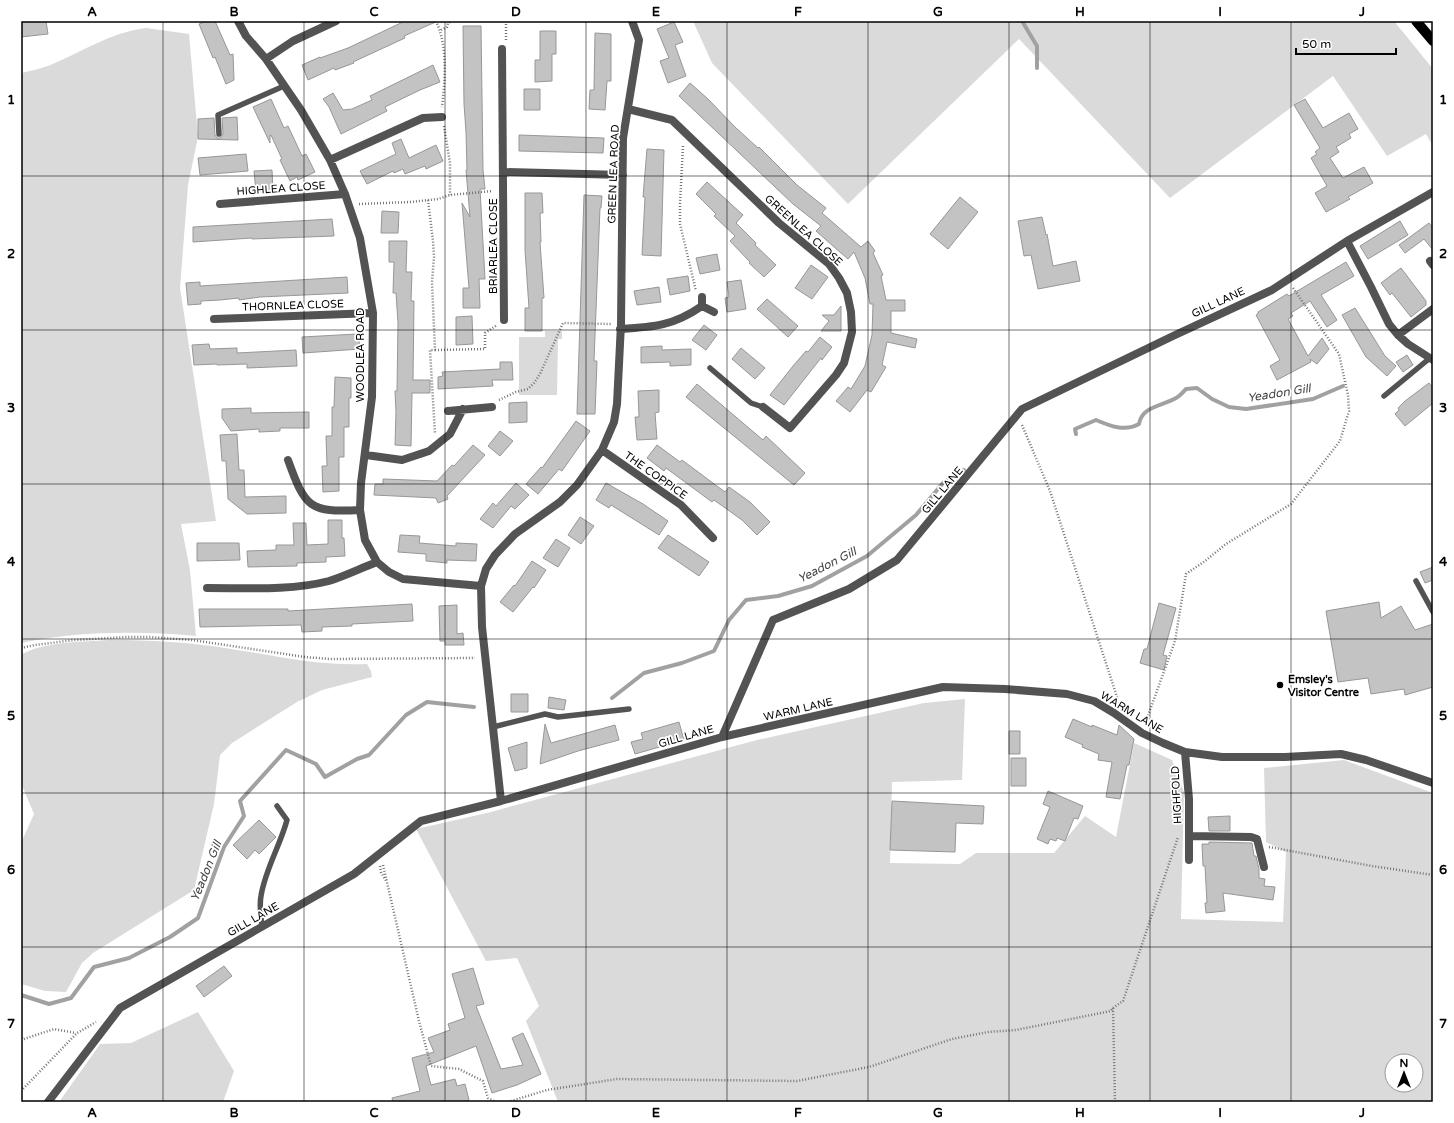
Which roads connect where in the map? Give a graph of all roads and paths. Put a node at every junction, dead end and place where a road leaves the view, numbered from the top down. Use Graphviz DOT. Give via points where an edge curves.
graph roads {
  1 [pos="238,21"];
  2 [pos="336,21"];
  3 [pos="452,21"];
  4 [pos="506,21"];
  5 [pos="632,21"];
  6 [pos="1416,21"];
  7 [pos="441,30"];
  8 [pos="1433,41"];
  9 [pos="502,49"];
  10 [pos="266,59"];
  11 [pos="284,86"];
  12 [pos="628,108"];
  13 [pos="442,117"];
  14 [pos="684,131"];
  15 [pos="219,134"];
  16 [pos="330,160"];
  17 [pos="504,172"];
  18 [pos="623,175"];
  19 [pos="504,190"];
  20 [pos="1433,192"];
  21 [pos="345,194"];
  22 [pos="428,200"];
  23 [pos="220,204"];
  24 [pos="348,205"];
  25 [pos="1347,241"];
  26 [pos="1287,279"];
  27 [pos="702,297"];
  28 [pos="702,306"];
  29 [pos="1433,309"];
  30 [pos="714,312"];
  31 [pos="373,313"];
  32 [pos="214,319"];
  33 [pos="504,320"];
  34 [pos="620,327"];
  35 [pos="485,333"];
  36 [pos="1398,335"];
  37 [pos="434,350"];
  38 [pos="1432,359"];
  39 [pos="710,368"];
  40 [pos="1384,396"];
  41 [pos="763,407"];
  42 [pos="492,408"];
  43 [pos="463,410"];
  44 [pos="448,411"];
  45 [pos="1017,415"];
  46 [pos="436,446"];
  47 [pos="602,450"];
  48 [pos="366,455"];
  49 [pos="288,460"];
  50 [pos="360,510"];
  51 [pos="713,538"];
  52 [pos="377,562"];
  53 [pos="1416,581"];
  54 [pos="481,586"];
  55 [pos="207,588"];
  56 [pos="1433,612"];
  57 [pos="21,648"];
  58 [pos="485,655"];
  59 [pos="629,709"];
  60 [pos="1114,713"];
  61 [pos="493,727"];
  62 [pos="1142,733"];
  63 [pos="722,737"];
  64 [pos="1185,752"];
  65 [pos="1433,783"];
  66 [pos="501,801"];
  67 [pos="277,806"];
  68 [pos="1189,836"];
  69 [pos="1259,845"];
  70 [pos="378,856"];
  71 [pos="1189,860"];
  72 [pos="1264,867"];
  73 [pos="1433,875"];
  74 [pos="262,927"];
  75 [pos="1113,1008"];
  76 [pos="21,1040"];
  77 [pos="21,1091"];
  78 [pos="488,1098"];
  79 [pos="48,1102"];
  80 [pos="488,1102"];
  81 [pos="496,1102"];
  82 [pos="508,1102"];
  83 [pos="1115,1102"];
  1 -- 10 [label="street, WOODLEA ROAD" via="246,36"];
  2 -- 10 [label="street" via="293,41"];
  3 -- 7 [label="path" via="448,23 448,27"];
  4 -- 9 [label="path" via="506,42"];
  5 -- 12 [label="street, GREEN LEA ROAD" via="639,40"];
  6 -- 8 [label="main road"];
  9 -- 17 [label="street, BRIARLEA CLOSE"];
  10 -- 11 [label="street, WOODLEA ROAD"];
  11 -- 15 [label="lane" via="218,115"];
  11 -- 16 [label="street, WOODLEA ROAD"];
  12 -- 14 [label="street, GREENLEA CLOSE" via="672,120"];
  12 -- 18 [label="street, GREEN LEA ROAD" via="623,138"];
  13 -- 16 [label="street" via="423,118"];
  14 -- 27 [label="path" via="680,224 696,290"];
  14 -- 41 [label="street, GREENLEA CLOSE" via="779,223 829,264 847,293 852,332 844,363 836,375 790,428"];
  16 -- 21 [label="street, WOODLEA ROAD"];
  17 -- 18 [label="street"];
  17 -- 19 [label="street, BRIARLEA CLOSE"];
  18 -- 34 [label="street, GREEN LEA ROAD"];
  19 -- 22 [label="path" via="450,195"];
  19 -- 33 [label="street, BRIARLEA CLOSE"];
  20 -- 25 [label="street, GILL LANE"];
  21 -- 23 [label="street, HIGHLEA CLOSE"];
  21 -- 24 [label="street, WOODLEA ROAD"];
  22 -- 24 [label="path"];
  22 -- 37 [label="path" via="434,241"];
  24 -- 31 [label="street, WOODLEA ROAD" via="360,238"];
  25 -- 26 [label="street, GILL LANE"];
  25 -- 36 [label="street" via="1389,324"];
  26 -- 45 [label="street, GILL LANE" via="1272,290 1022,409"];
  26 -- 62 [label="path" via="1339,354 1349,412 1340,441 1291,504 1226,544 1186,574 1175,641"];
  27 -- 28 [label="street"];
  28 -- 30 [label="street"];
  28 -- 34 [label="street" via="668,324 643,328"];
  29 -- 36 [label="street"];
  31 -- 32 [label="street, THORNLEA CLOSE"];
  31 -- 48 [label="street, WOODLEA ROAD" via="372,397"];
  34 -- 42 [label="path" via="563,323 534,383 528,389 498,400"];
  34 -- 47 [label="street, GREEN LEA ROAD" via="617,404 614,422"];
  35 -- 37 [label="path" via="485,349"];
  36 -- 38 [label="street"];
  37 -- 46 [label="path" via="430,350"];
  38 -- 40 [label="lane"];
  39 -- 41 [label="lane" via="752,403"];
  42 -- 43 [label="street"];
  43 -- 44 [label="street"];
  43 -- 46 [label="street" via="450,434"];
  45 -- 60 [label="path" via="1053,499 1117,697"];
  45 -- 63 [label="street, GILL LANE" via="898,560 850,589 773,620"];
  46 -- 48 [label="street" via="402,460"];
  47 -- 51 [label="street, THE COPPICE" via="681,505"];
  47 -- 54 [label="street, GREEN LEA ROAD" via="577,485 560,502 515,534 495,555 486,569"];
  48 -- 50 [label="street, WOODLEA ROAD"];
  49 -- 50 [label="street" via="297,485 312,504 332,511"];
  50 -- 52 [label="street, WOODLEA ROAD" via="365,540"];
  52 -- 54 [label="street, WOODLEA ROAD" via="403,579"];
  52 -- 55 [label="street" via="318,583 273,588"];
  53 -- 56 [label="lane"];
  54 -- 58 [label="street, GREEN LEA ROAD"];
  57 -- 58 [label="path" via="74,640 142,637 192,640 330,659"];
  58 -- 61 [label="street"];
  59 -- 61 [label="lane" via="558,717 545,714"];
  60 -- 62 [label="street, WARM LANE"];
  60 -- 63 [label="street, WARM LANE" via="1094,701 1067,694 943,687"];
  61 -- 66 [label="street"];
  62 -- 64 [label="street, WARM LANE"];
  63 -- 66 [label="street, GILL LANE"];
  64 -- 65 [label="street, WARM LANE" via="1222,757 1341,754"];
  64 -- 68 [label="street, HIGHFOLD"];
  66 -- 70 [label="street, GILL LANE" via="421,821"];
  67 -- 74 [label="lane" via="287,820 260,897"];
  68 -- 69 [label="street, HIGHFOLD" via="1251,837 1257,839"];
  68 -- 71 [label="street, HIGHFOLD"];
  68 -- 75 [label="path" via="1177,837 1123,1000"];
  69 -- 72 [label="street"];
  69 -- 73 [label="path"];
  70 -- 74 [label="street, GILL LANE" via="354,874"];
  70 -- 78 [label="path" via="384,867 431,1066 459,1069 483,1081"];
  74 -- 79 [label="street, GILL LANE" via="120,1008"];
  75 -- 82 [label="path" via="1111,1011 1024,1028 952,1039 869,1066 797,1081 617,1079 547,1090"];
  75 -- 83 [label="path"];
  76 -- 77 [label="path" via="54,1029 77,1033"];
  78 -- 80 [label="path"];
  78 -- 81 [label="path"];
}
